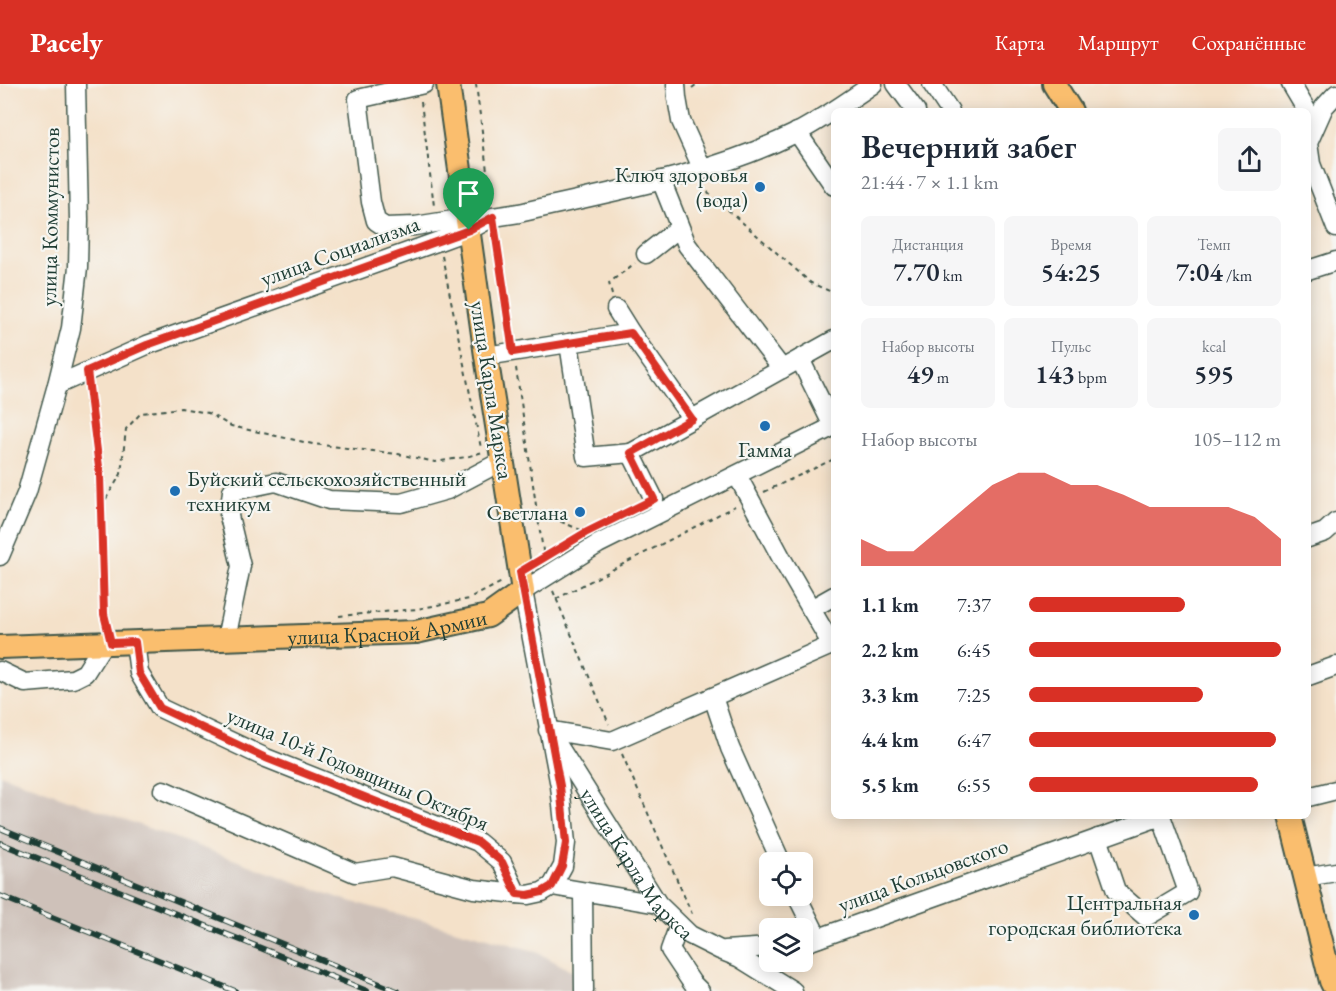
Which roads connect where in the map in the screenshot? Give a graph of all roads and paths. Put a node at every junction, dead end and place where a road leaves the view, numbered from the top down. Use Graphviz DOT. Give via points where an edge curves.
graph roads {
  1 [pos="76,84"];
  2 [pos="421,84"];
  3 [pos="448,84"];
  4 [pos="476,84"];
  5 [pos="676,84"];
  6 [pos="873,84"];
  7 [pos="896,84"];
  8 [pos="932,84"];
  9 [pos="1054,84"];
  10 [pos="1291,84"];
  11 [pos="1336,94"];
  12 [pos="847,108"];
  13 [pos="914,108"];
  14 [pos="948,108"];
  15 [pos="1069,108"];
  16 [pos="1305,108"];
  17 [pos="1311,116"];
  18 [pos="829,124"];
  19 [pos="796,132"];
  20 [pos="1311,164"];
  21 [pos="696,172"];
  22 [pos="661,180"];
  23 [pos="831,182"];
  24 [pos="493,217"];
  25 [pos="436,222"];
  26 [pos="468,224"];
  27 [pos="679,228"];
  28 [pos="1336,228"];
  29 [pos="439,241"];
  30 [pos="646,254"];
  31 [pos="1336,261"];
  32 [pos="1311,269"];
  33 [pos="831,292"];
  34 [pos="616,309"];
  35 [pos="631,333"];
  36 [pos="831,342"];
  37 [pos="568,343"];
  38 [pos="513,352"];
  39 [pos="486,356"];
  40 [pos="800,359"];
  41 [pos="782,369"];
  42 [pos="87,371"];
  43 [pos="57,385"];
  44 [pos="692,419"];
  45 [pos="831,420"];
  46 [pos="831,428"];
  47 [pos="631,453"];
  48 [pos="492,457"];
  49 [pos="831,460"];
  50 [pos="737,475"];
  51 [pos="654,499"];
  52 [pos="750,499"];
  53 [pos="101,507"];
  54 [pos="1336,522"];
  55 [pos="594,528"];
  56 [pos="1311,537"];
  57 [pos="574,539"];
  58 [pos="0,556"];
  59 [pos="522,581"];
  60 [pos="556,599"];
  61 [pos="831,599"];
  62 [pos="811,609"];
  63 [pos="331,617"];
  64 [pos="226,639"];
  65 [pos="135,642"];
  66 [pos="831,642"];
  67 [pos="108,643"];
  68 [pos="831,646"];
  69 [pos="0,647"];
  70 [pos="1336,666"];
  71 [pos="0,671"];
  72 [pos="1311,675"];
  73 [pos="713,697"];
  74 [pos="548,730"];
  75 [pos="163,790"];
  76 [pos="1336,790"];
  77 [pos="1311,796"];
  78 [pos="1152,819"];
  79 [pos="1162,819"];
  80 [pos="1291,819"];
  81 [pos="1098,838"];
  82 [pos="776,852"];
  83 [pos="1336,872"];
  84 [pos="1305,877"];
  85 [pos="552,886"];
  86 [pos="583,892"];
  87 [pos="517,894"];
  88 [pos="658,904"];
  89 [pos="679,925"];
  90 [pos="813,940"];
  91 [pos="759,948"];
  92 [pos="720,950"];
  93 [pos="584,991"];
  94 [pos="700,991"];
  95 [pos="793,991"];
  96 [pos="1336,991"];
  1 -- 43 [label="street, улица Коммунистов" via="78,267 71,328"];
  2 -- 25 [label="path"];
  2 -- 25 [label="street" via="358,99 376,221 385,227"];
  3 -- 26 [label="main road, улица Карла Маркса"];
  4 -- 24 [label="path"];
  5 -- 21 [label="street" via="681,121"];
  6 -- 12 [label="street, улица Социализма"];
  7 -- 13 [label="street"];
  8 -- 14 [label="street"];
  9 -- 15 [label="main road"];
  10 -- 16 [label="street"];
  11 -- 17 [label="street"];
  18 -- 19 [label="street, улица Социализма"];
  19 -- 21 [label="street, улица Социализма"];
  19 -- 23 [label="street"];
  20 -- 28 [label="street"];
  21 -- 22 [label="street, улица Социализма"];
  21 -- 33 [label="path" via="811,283"];
  22 -- 24 [label="street, улица Социализма"];
  22 -- 27 [label="street"];
  24 -- 26 [label="street, улица Социализма"];
  24 -- 38 [label="path"];
  25 -- 26 [label="street"];
  26 -- 29 [label="street, улица Социализма"];
  26 -- 39 [label="main road, улица Карла Маркса"];
  27 -- 30 [label="street"];
  27 -- 41 [label="street" via="687,245"];
  29 -- 42 [label="street, улица Социализма" via="147,345"];
  29 -- 48 [label="path"];
  30 -- 34 [label="path" via="609,282"];
  31 -- 32 [label="street"];
  34 -- 35 [label="street"];
  35 -- 37 [label="street"];
  35 -- 44 [label="street"];
  36 -- 40 [label="street"];
  37 -- 38 [label="street"];
  37 -- 47 [label="street" via="586,457"];
  38 -- 39 [label="street"];
  38 -- 55 [label="path" via="537,512 585,533"];
  39 -- 48 [label="main road, улица Карла Маркса"];
  40 -- 41 [label="street"];
  40 -- 45 [label="street"];
  41 -- 44 [label="street"];
  42 -- 43 [label="street, улица Социализма"];
  42 -- 53 [label="path"];
  43 -- 58 [label="street, улица Коммунистов" via="27,492"];
  44 -- 47 [label="street"];
  46 -- 50 [label="street, улица Красной Армии"];
  47 -- 51 [label="street"];
  48 -- 53 [label="path" via="435,462 314,444 231,426 208,413 181,408 141,413 126,429 122,474"];
  48 -- 59 [label="main road, улица Карла Маркса"];
  48 -- 64 [label="street" via="447,490 401,503 329,500 276,482 232,491 229,516 241,566"];
  49 -- 52 [label="path"];
  50 -- 52 [label="street"];
  50 -- 59 [label="street, улица Красной Армии"];
  52 -- 60 [label="path"];
  52 -- 62 [label="street"];
  53 -- 67 [label="path"];
  54 -- 56 [label="street"];
  57 -- 59 [label="path"];
  59 -- 63 [label="path" via="470,599 417,609"];
  59 -- 64 [label="main road, улица Красной Армии" via="488,616 416,632"];
  59 -- 74 [label="street, улица Карла Маркса"];
  61 -- 62 [label="street"];
  62 -- 66 [label="street"];
  64 -- 65 [label="main road, улица Красной Армии"];
  65 -- 67 [label="main road, улица Красной Армии"];
  65 -- 87 [label="street, улица 10-й Годовщины Октября" via="139,673 160,708 266,758 478,842 502,862"];
  67 -- 69 [label="main road, улица Красной Армии"];
  67 -- 71 [label="street" via="85,673 73,679 25,682"];
  68 -- 73 [label="street"];
  70 -- 72 [label="street"];
  73 -- 74 [label="street" via="612,741"];
  73 -- 82 [label="street" via="729,748"];
  74 -- 85 [label="street, улица Карла Маркса" via="560,786 566,843 562,866"];
  74 -- 88 [label="street, улица Карла Маркса"];
  75 -- 87 [label="street" via="355,873 392,867 474,889"];
  76 -- 77 [label="street"];
  78 -- 81 [label="street, улица Кольцовского"];
  79 -- 81 [label="street" via="1188,892 1146,917 1116,891"];
  80 -- 84 [label="main road"];
  81 -- 90 [label="street, улица Кольцовского"];
  83 -- 84 [label="street"];
  84 -- 96 [label="main road"];
  85 -- 86 [label="street"];
  85 -- 87 [label="street" via="542,892"];
  86 -- 88 [label="street"];
  86 -- 93 [label="street"];
  88 -- 89 [label="street, улица Карла Маркса"];
  89 -- 92 [label="street, улица Карла Маркса"];
  89 -- 94 [label="street" via="670,950"];
  91 -- 92 [label="street"];
  92 -- 95 [label="street"];
}
